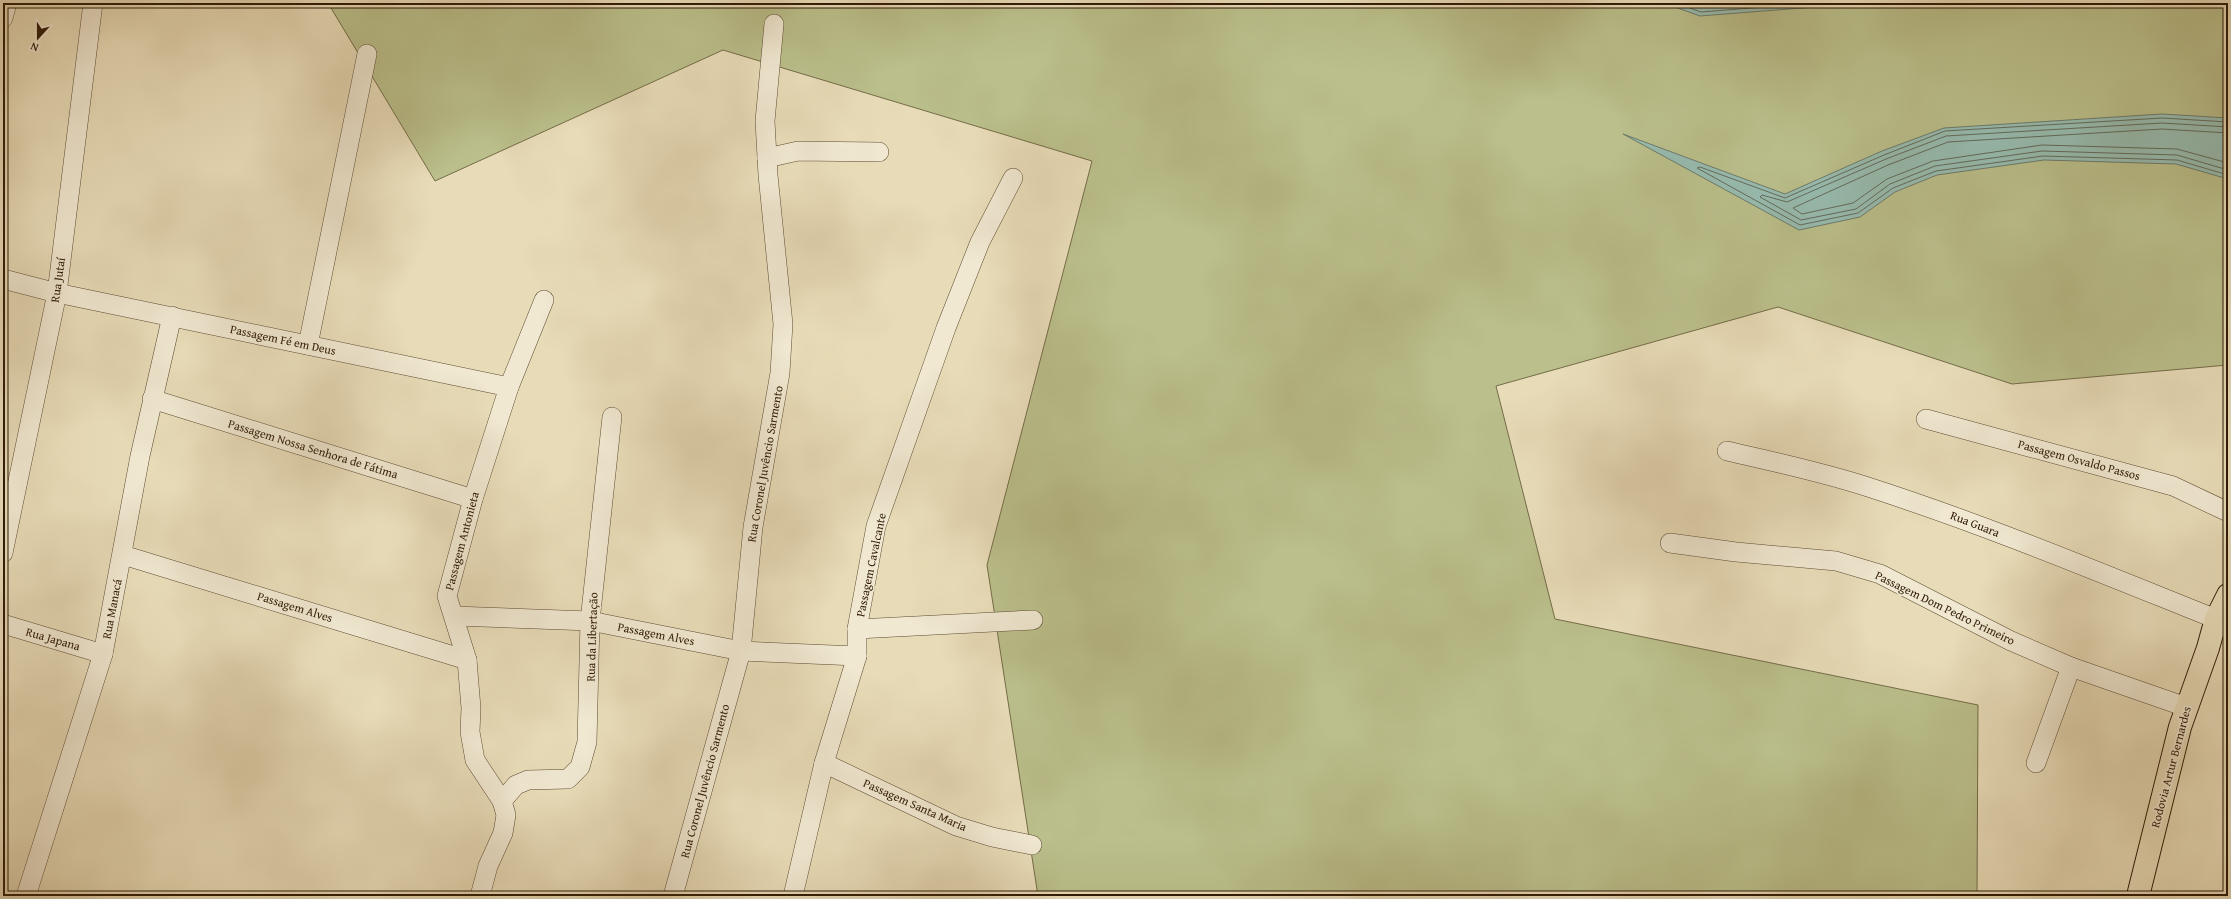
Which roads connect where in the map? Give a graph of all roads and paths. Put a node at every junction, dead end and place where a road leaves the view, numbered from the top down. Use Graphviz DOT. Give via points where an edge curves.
graph roads {
  1 [pos="7,3"];
  2 [pos="93,3"];
  3 [pos="3,18"];
  4 [pos="774,24"];
  5 [pos="367,54"];
  6 [pos="879,152"];
  7 [pos="767,158"];
  8 [pos="1013,178"];
  9 [pos="3,279"];
  10 [pos="57,294"];
  11 [pos="544,300"];
  12 [pos="172,316"];
  13 [pos="308,345"];
  14 [pos="509,387"];
  15 [pos="152,398"];
  16 [pos="612,417"];
  17 [pos="1926,419"];
  18 [pos="1728,451"];
  19 [pos="473,499"];
  20 [pos="2228,512"];
  21 [pos="1670,543"];
  22 [pos="3,553"];
  23 [pos="123,555"];
  24 [pos="2228,594"];
  25 [pos="454,616"];
  26 [pos="2216,619"];
  27 [pos="1033,620"];
  28 [pos="590,621"];
  29 [pos="3,624"];
  30 [pos="857,629"];
  31 [pos="741,651"];
  32 [pos="103,654"];
  33 [pos="857,656"];
  34 [pos="467,660"];
  35 [pos="2071,667"];
  36 [pos="2186,707"];
  37 [pos="824,763"];
  38 [pos="2036,763"];
  39 [pos="502,800"];
  40 [pos="1032,845"];
  41 [pos="26,896"];
  42 [pos="480,896"];
  43 [pos="673,896"];
  44 [pos="793,896"];
  45 [pos="2138,896"];
  1 -- 3 [label="street"];
  2 -- 10 [label="street, Rua Jutaí"];
  4 -- 7 [label="street, Rua Coronel Juvêncio Sarmento" via="765,121"];
  5 -- 13 [label="street"];
  6 -- 7 [label="street" via="798,151"];
  7 -- 31 [label="street, Rua Coronel Juvêncio Sarmento" via="783,324 780,373 753,526"];
  8 -- 30 [label="street, Passagem Cavalcante" via="980,242 946,328 876,526"];
  9 -- 10 [label="street, Passagem Fé em Deus"];
  10 -- 12 [label="street, Passagem Fé em Deus"];
  10 -- 22 [label="street, Rua Jutaí"];
  11 -- 14 [label="street, Passagem Antonieta"];
  12 -- 13 [label="street, Passagem Fé em Deus"];
  12 -- 15 [label="street, Rua Manacá"];
  13 -- 14 [label="street, Passagem Fé em Deus"];
  14 -- 19 [label="street, Passagem Antonieta"];
  15 -- 19 [label="street, Passagem Nossa Senhora de Fátima"];
  15 -- 23 [label="street, Rua Manacá"];
  16 -- 28 [label="street, Rua da Libertação"];
  17 -- 20 [label="street, Passagem Osvaldo Passos" via="2173,486"];
  18 -- 26 [label="street, Rua Guara" via="1867,487 1963,519"];
  19 -- 25 [label="street, Passagem Antonieta" via="447,596"];
  21 -- 35 [label="street, Passagem Dom Pedro Primeiro" via="1836,561 1880,574 2011,641"];
  23 -- 32 [label="street, Rua Manacá"];
  23 -- 34 [label="street, Passagem Alves"];
  24 -- 26 [label="main road, Rodovia Artur Bernardes"];
  25 -- 28 [label="street, Passagem Alves"];
  25 -- 34 [label="street, Passagem Antonieta"];
  26 -- 36 [label="main road, Rodovia Artur Bernardes"];
  27 -- 30 [label="street"];
  28 -- 31 [label="street, Passagem Alves"];
  28 -- 39 [label="street, Rua da Libertação" via="587,742 580,767 568,779 528,780 516,785"];
  29 -- 32 [label="street, Rua Japana"];
  30 -- 33 [label="street, Passagem Cavalcante"];
  31 -- 33 [label="street, Passagem Alves"];
  31 -- 43 [label="street, Rua Coronel Juvêncio Sarmento"];
  32 -- 41 [label="street, Rua Manacá"];
  33 -- 37 [label="street, Passagem Cavalcante"];
  34 -- 39 [label="street, Passagem Antonieta" via="470,732 475,760"];
  35 -- 36 [label="street, Passagem Dom Pedro Primeiro"];
  35 -- 38 [label="street"];
  36 -- 45 [label="main road, Rodovia Artur Bernardes"];
  37 -- 40 [label="street, Passagem Santa Maria" via="956,826"];
  37 -- 44 [label="street, Passagem Cavalcante"];
  39 -- 42 [label="street, Passagem Antonieta" via="506,816 503,833 488,866"];
}
